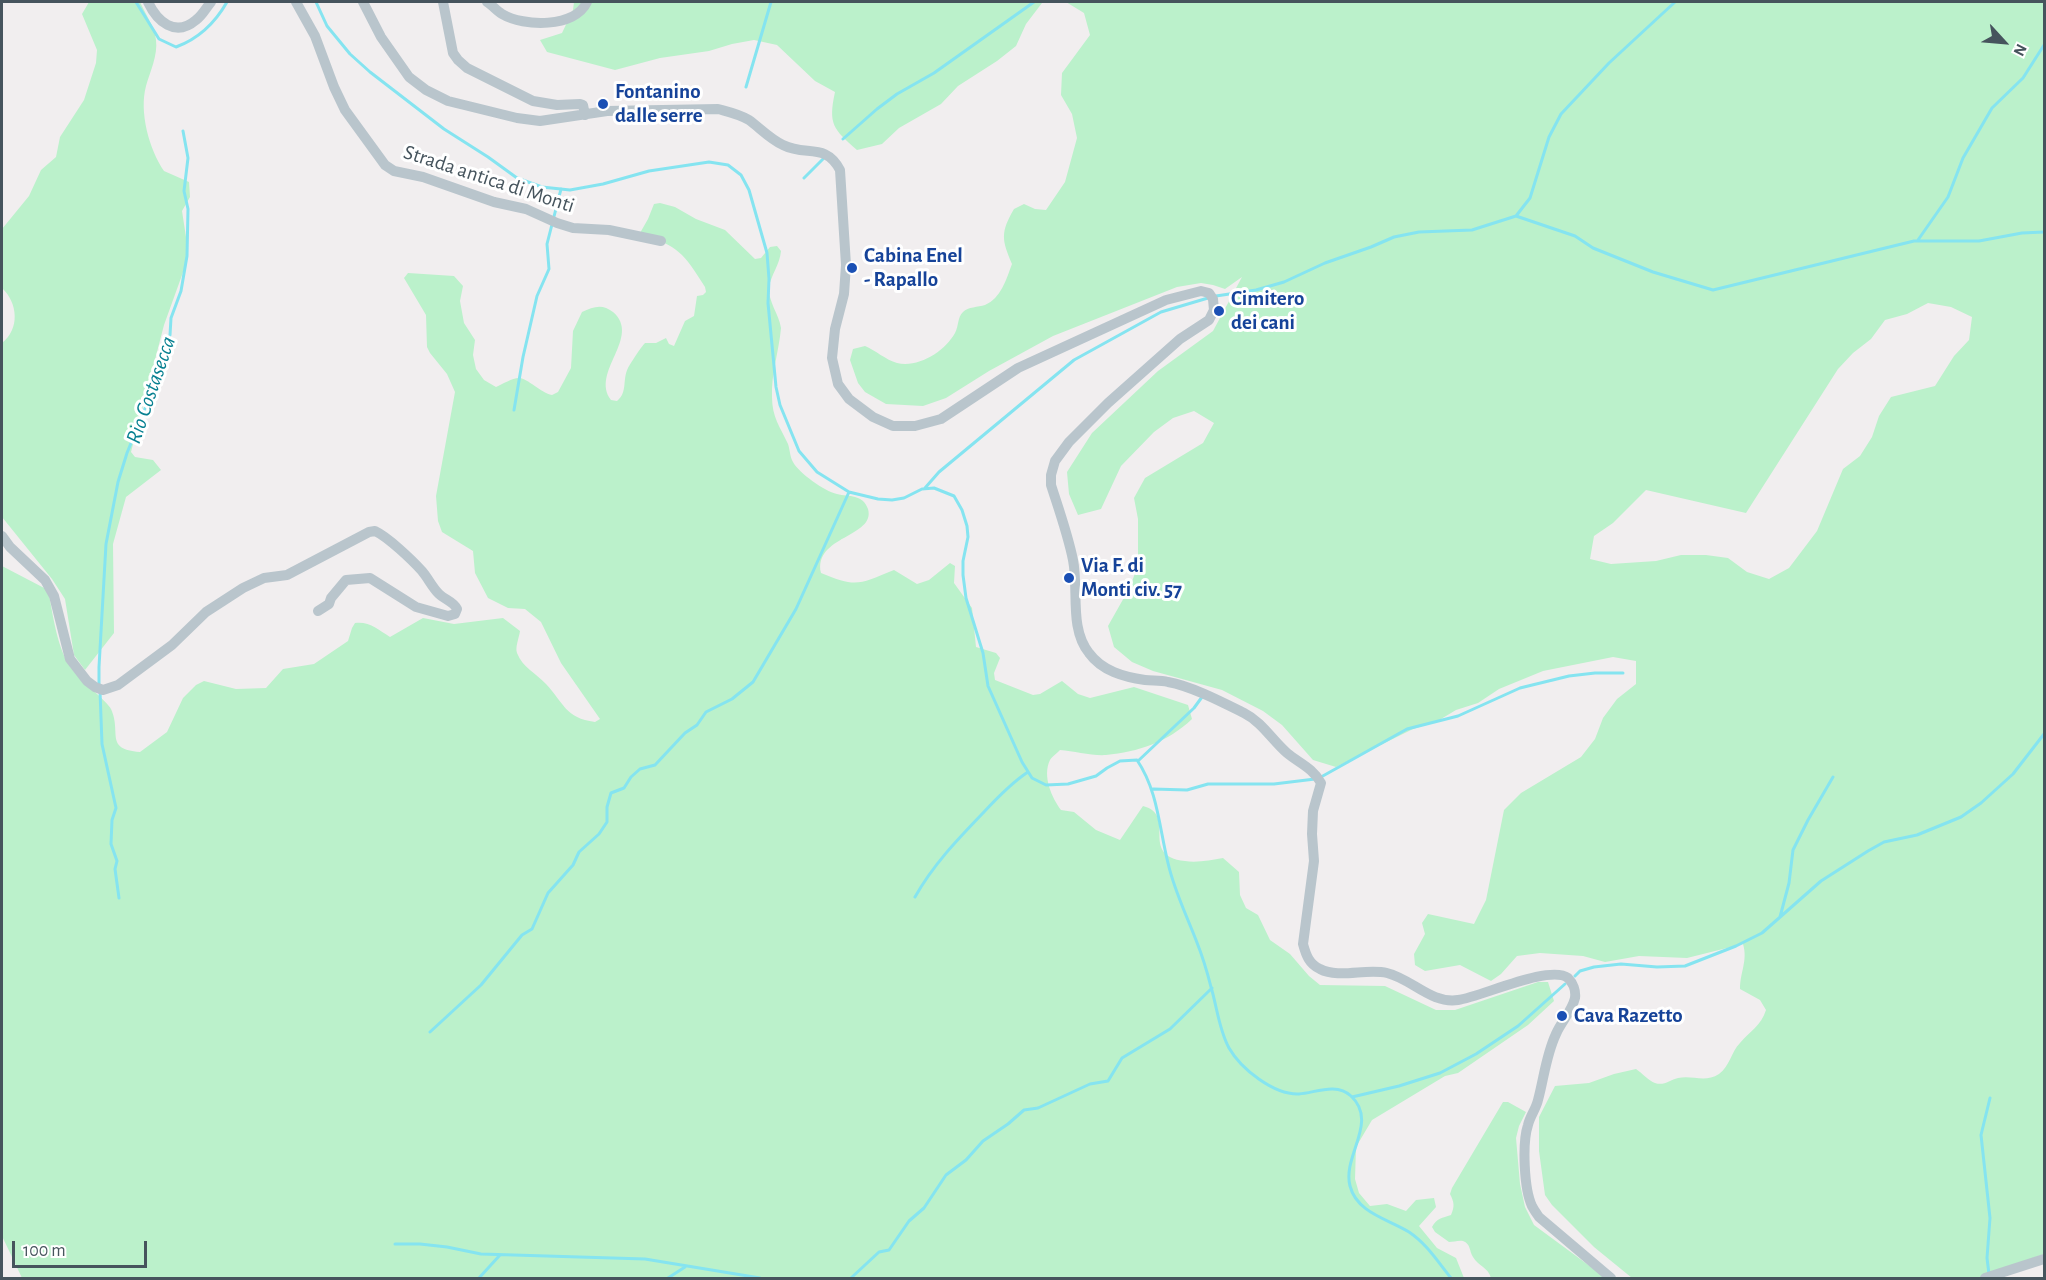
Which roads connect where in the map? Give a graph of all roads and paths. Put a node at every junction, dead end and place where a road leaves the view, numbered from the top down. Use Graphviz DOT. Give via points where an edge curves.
graph roads {
  1 [pos="148,2"];
  2 [pos="211,2"];
  3 [pos="296,2"];
  4 [pos="363,2"];
  5 [pos="443,2"];
  6 [pos="487,2"];
  7 [pos="587,2"];
  8 [pos="585,115"];
  9 [pos="661,241"];
  10 [pos="2,536"];
  11 [pos="318,611"];
  12 [pos="2044,1259"];
  13 [pos="1611,1278"];
  14 [pos="1985,1278"];
  1 -- 2 [label="street" via="159,20 180,27 196,20"];
  3 -- 9 [label="street, Strada antica di Monti" via="315,36 345,110 385,165 394,171 526,209 557,224"];
  4 -- 8 [label="street" via="403,69 426,90 448,101 517,118 540,121"];
  5 -- 8 [label="street" via="453,53 467,68 533,101 583,105"];
  6 -- 7 [label="street" via="503,15 535,23 557,22 576,15"];
  8 -- 13 [label="street" via="607,111 718,109 735,113 783,145 826,153 835,161 840,170 846,265 832,358 838,384 849,399 893,426 915,426 941,419 1028,364 1166,300 1201,291 1209,293 1214,310 1209,320 1180,339 1108,403 1055,461 1051,485 1073,563 1078,630 1083,644 1102,666 1117,674 1167,681 1245,713 1286,753 1316,774 1320,783 1313,811 1314,861 1304,944 1311,963 1318,969 1328,973 1386,972 1440,999 1457,1000 1534,976 1567,977 1576,992 1575,999 1550,1048 1525,1137 1528,1190 1539,1217"];
  10 -- 11 [label="street" via="45,580 54,596 69,659 87,681 103,690 118,685 172,645 206,612 243,588 264,578 287,575 369,532 386,537 457,609 448,616 416,607 370,578 346,580 329,604"];
  12 -- 14 [label="street"];
}
